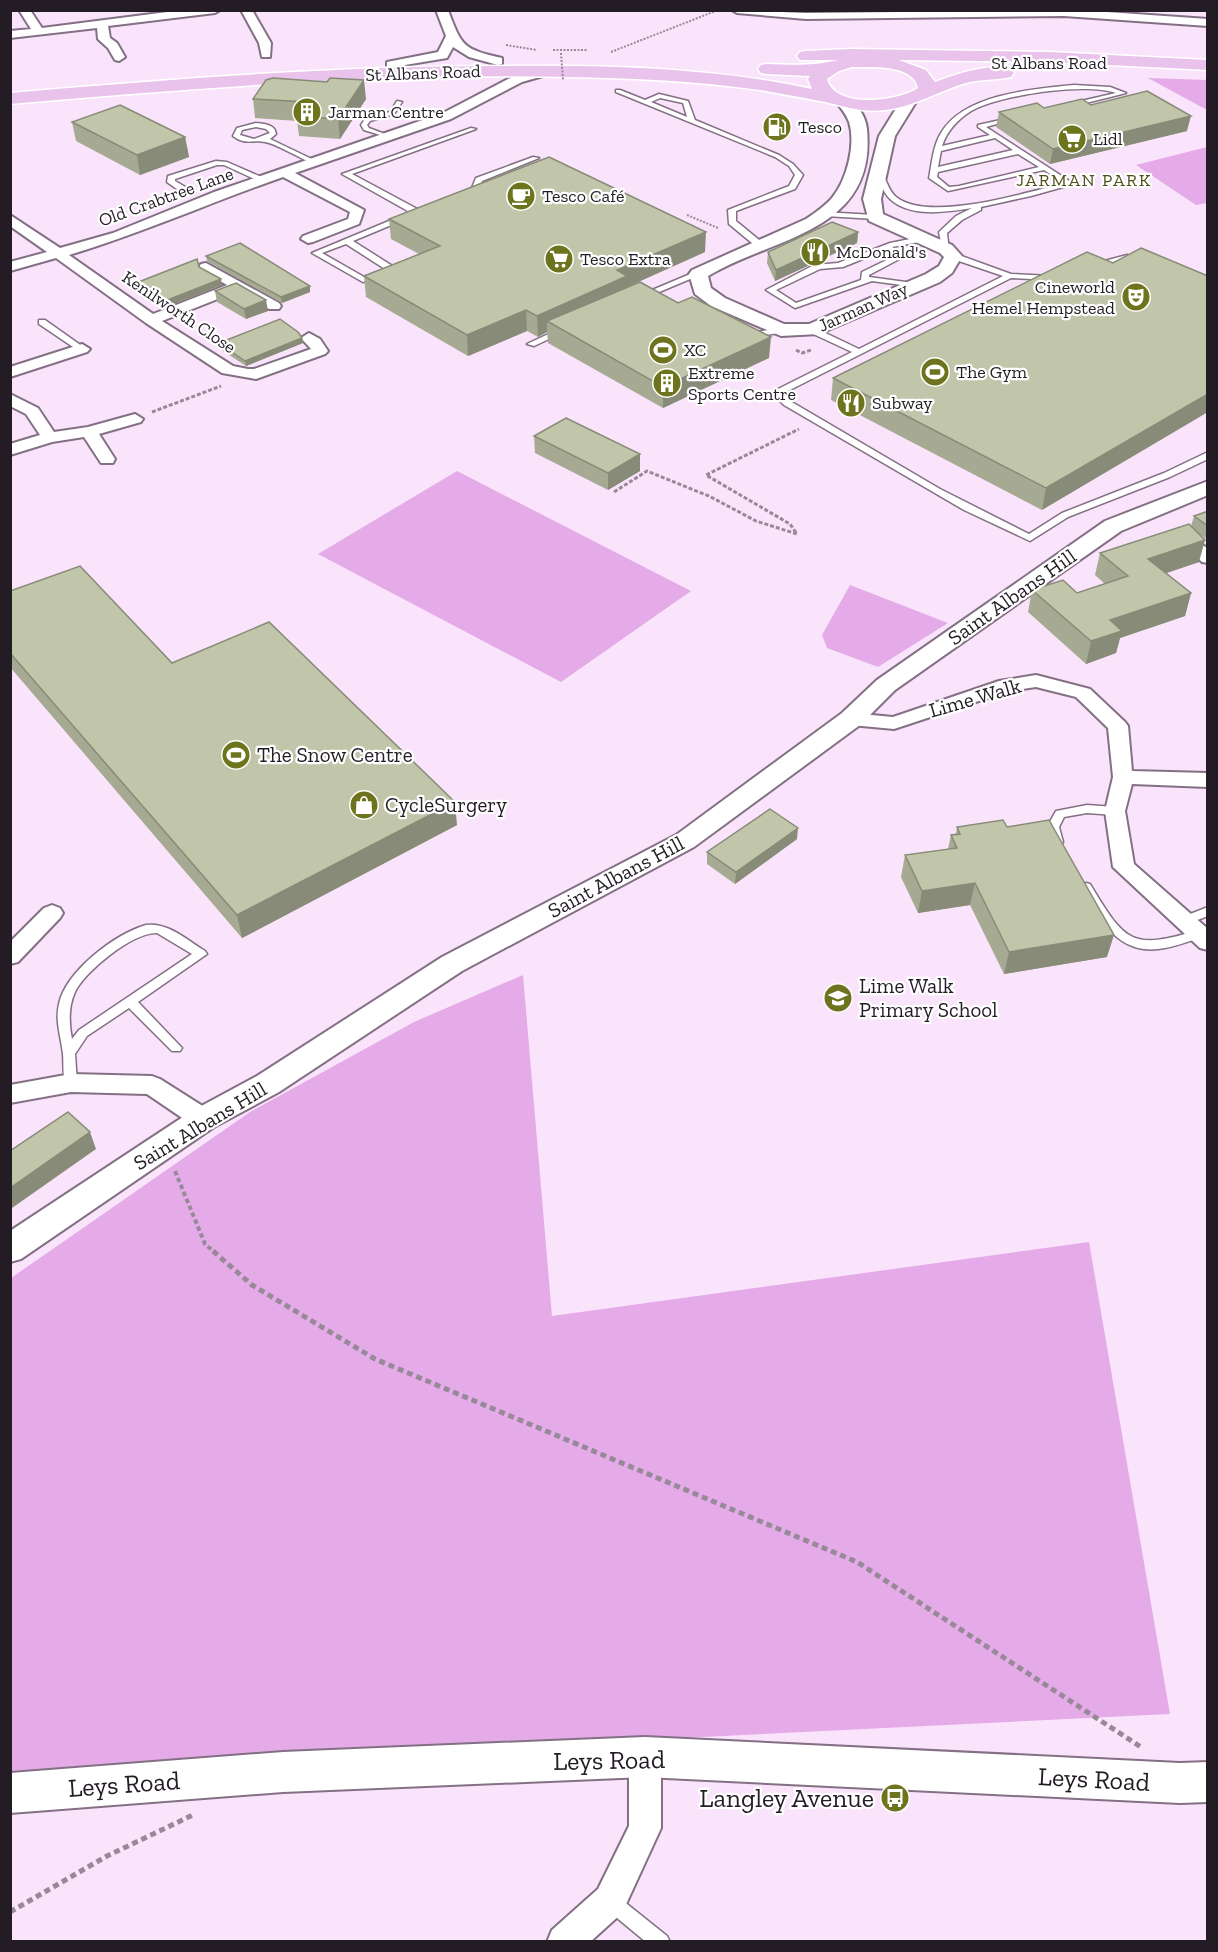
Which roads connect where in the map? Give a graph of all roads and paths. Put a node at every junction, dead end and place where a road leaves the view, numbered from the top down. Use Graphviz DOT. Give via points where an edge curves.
graph roads {
  1 [pos="24,10"];
  2 [pos="215,10"];
  3 [pos="246,10"];
  4 [pos="442,10"];
  5 [pos="718,10"];
  6 [pos="737,10"];
  7 [pos="102,22"];
  8 [pos="1208,23"];
  9 [pos="38,31"];
  10 [pos="10,34"];
  11 [pos="451,38"];
  12 [pos="561,53"];
  13 [pos="608,53"];
  14 [pos="266,54"];
  15 [pos="119,57"];
  16 [pos="563,58"];
  17 [pos="754,60"];
  18 [pos="498,61"];
  19 [pos="707,62"];
  20 [pos="678,64"];
  21 [pos="891,64"];
  22 [pos="391,65"];
  23 [pos="1208,66"];
  24 [pos="831,67"];
  25 [pos="552,69"];
  26 [pos="475,71"];
  27 [pos="1208,75"];
  28 [pos="568,78"];
  29 [pos="563,80"];
  30 [pos="10,90"];
  31 [pos="927,90"];
  32 [pos="489,95"];
  33 [pos="659,96"];
  34 [pos="10,99"];
  35 [pos="840,100"];
  36 [pos="399,102"];
  37 [pos="646,102"];
  38 [pos="909,102"];
  39 [pos="1057,108"];
  40 [pos="962,114"];
  41 [pos="1024,116"];
  42 [pos="692,122"];
  43 [pos="980,126"];
  44 [pos="473,129"];
  45 [pos="996,136"];
  46 [pos="388,137"];
  47 [pos="265,139"];
  48 [pos="939,149"];
  49 [pos="1020,151"];
  50 [pos="535,158"];
  51 [pos="316,162"];
  52 [pos="1045,168"];
  53 [pos="935,170"];
  54 [pos="285,173"];
  55 [pos="879,174"];
  56 [pos="264,180"];
  57 [pos="184,190"];
  58 [pos="458,197"];
  59 [pos="985,204"];
  60 [pos="429,209"];
  61 [pos="418,213"];
  62 [pos="825,214"];
  63 [pos="875,216"];
  64 [pos="10,219"];
  65 [pos="308,239"];
  66 [pos="926,240"];
  67 [pos="347,241"];
  68 [pos="761,246"];
  69 [pos="883,246"];
  70 [pos="59,252"];
  71 [pos="950,253"];
  72 [pos="1146,265"];
  73 [pos="1088,266"];
  74 [pos="10,267"];
  75 [pos="206,267"];
  76 [pos="698,274"];
  77 [pos="1061,275"];
  78 [pos="1010,276"];
  79 [pos="865,282"];
  80 [pos="913,285"];
  81 [pos="238,286"];
  82 [pos="630,301"];
  83 [pos="274,306"];
  84 [pos="151,320"];
  85 [pos="42,322"];
  86 [pos="574,327"];
  87 [pos="739,328"];
  88 [pos="781,330"];
  89 [pos="812,330"];
  90 [pos="309,338"];
  91 [pos="531,344"];
  92 [pos="82,350"];
  93 [pos="320,351"];
  94 [pos="857,351"];
  95 [pos="337,362"];
  96 [pos="10,372"];
  97 [pos="242,373"];
  98 [pos="10,399"];
  99 [pos="135,418"];
  100 [pos="819,420"];
  101 [pos="89,432"];
  102 [pos="50,437"];
  103 [pos="10,450"];
  104 [pos="1208,455"];
  105 [pos="107,459"];
  106 [pos="1208,487"];
  107 [pos="614,492"];
  108 [pos="1194,546"];
  109 [pos="1208,558"];
  110 [pos="851,719"];
  111 [pos="1123,777"];
  112 [pos="1208,780"];
  113 [pos="1115,811"];
  114 [pos="1063,850"];
  115 [pos="1082,880"];
  116 [pos="1208,911"];
  117 [pos="52,914"];
  118 [pos="1197,932"];
  119 [pos="10,956"];
  120 [pos="129,1001"];
  121 [pos="176,1048"];
  122 [pos="69,1053"];
  123 [pos="71,1083"];
  124 [pos="10,1094"];
  125 [pos="202,1119"];
  126 [pos="164,1145"];
  127 [pos="10,1249"];
  128 [pos="1145,1750"];
  129 [pos="645,1757"];
  130 [pos="1208,1782"];
  131 [pos="10,1793"];
  132 [pos="200,1812"];
  133 [pos="610,1901"];
  134 [pos="10,1912"];
  135 [pos="564,1941"];
  136 [pos="661,1941"];
  1 -- 9 [label="street"];
  2 -- 7 [label="street"];
  3 -- 14 [label="street" via="266,44"];
  4 -- 11 [label="street"];
  5 -- 13 [label="path"];
  6 -- 8 [label="street" via="806,16 1064,13"];
  7 -- 9 [label="street"];
  7 -- 15 [label="street" via="104,39"];
  9 -- 10 [label="street"];
  11 -- 18 [label="street" via="465,53"];
  11 -- 22 [label="street" via="443,55"];
  12 -- 29 [label="path, bridge"];
  16 -- 25 [label="path"];
  17 -- 23 [label="main road" via="851,54 1095,58"];
  18 -- 20 [label="main road, St Albans Road"];
  18 -- 22 [label="main road, St Albans Road"];
  19 -- 20 [label="main road"];
  20 -- 24 [label="main road, St Albans Road" via="784,71"];
  21 -- 23 [label="main road, St Albans Road" via="1081,62"];
  21 -- 24 [label="main road, St Albans Road" via="865,62"];
  21 -- 31 [label="main road" via="924,77"];
  22 -- 30 [label="main road, St Albans Road"];
  24 -- 35 [label="main road" via="817,79 818,86"];
  25 -- 26 [label="main road, St Albans Road"];
  25 -- 28 [label="path"];
  25 -- 32 [label="street, Old Crabtree Lane" via="518,79"];
  25 -- 35 [label="main road, St Albans Road" via="723,80"];
  26 -- 32 [label="street" via="493,84"];
  26 -- 34 [label="main road, St Albans Road" via="240,81"];
  27 -- 31 [label="main road, St Albans Road" via="1021,72 967,78"];
  31 -- 38 [label="main road, St Albans Road"];
  32 -- 46 [label="street, Old Crabtree Lane" via="447,116"];
  33 -- 37 [label="lane"];
  33 -- 37 [label="lane" via="618,91"];
  33 -- 42 [label="lane" via="686,102"];
  35 -- 38 [label="main road, St Albans Road" via="877,106"];
  35 -- 62 [label="street" via="856,115 860,131 857,165 846,193"];
  36 -- 46 [label="lane" via="392,112 367,120 364,125"];
  37 -- 42 [label="lane"];
  38 -- 55 [label="street" via="887,136"];
  39 -- 40 [label="lane" via="1123,93 1113,88 1051,89 978,105"];
  40 -- 43 [label="lane"];
  40 -- 48 [label="lane" via="947,127"];
  41 -- 43 [label="lane"];
  42 -- 68 [label="lane" via="777,156 799,176 792,187 732,210 732,222"];
  43 -- 45 [label="lane"];
  44 -- 61 [label="lane" via="346,174"];
  45 -- 48 [label="lane"];
  45 -- 49 [label="lane"];
  46 -- 51 [label="street, Old Crabtree Lane"];
  47 -- 47 [label="lane" via="243,140 235,134 243,127 262,126 273,131"];
  47 -- 51 [label="lane"];
  48 -- 53 [label="lane"];
  49 -- 52 [label="lane"];
  49 -- 53 [label="lane"];
  50 -- 58 [label="lane" via="479,180 474,191"];
  51 -- 54 [label="street, Old Crabtree Lane"];
  52 -- 53 [label="lane" via="948,189 933,178"];
  52 -- 59 [label="lane" via="1070,184"];
  54 -- 56 [label="street, Old Crabtree Lane"];
  54 -- 65 [label="street" via="357,210 354,221"];
  55 -- 59 [label="lane" via="892,198 907,206 929,210"];
  55 -- 63 [label="street" via="872,199"];
  56 -- 57 [label="lane" via="216,163 171,178"];
  56 -- 70 [label="street, Old Crabtree Lane" via="118,236"];
  59 -- 71 [label="lane" via="943,232"];
  60 -- 61 [label="lane"];
  61 -- 67 [label="lane"];
  62 -- 63 [label="lane"];
  62 -- 68 [label="street" via="807,228"];
  63 -- 66 [label="street"];
  64 -- 70 [label="street, Kenilworth Close"];
  66 -- 69 [label="lane"];
  66 -- 71 [label="street"];
  67 -- 67 [label="lane" via="315,253 363,280 391,269"];
  68 -- 76 [label="street"];
  69 -- 79 [label="lane" via="903,255 865,274"];
  69 -- 79 [label="lane" via="837,266 818,267 770,290 795,306"];
  70 -- 74 [label="street, Old Crabtree Lane"];
  70 -- 84 [label="street, Kenilworth Close"];
  71 -- 78 [label="lane"];
  71 -- 80 [label="street, Jarman Way" via="946,269"];
  72 -- 73 [label="lane" via="1127,257"];
  75 -- 81 [label="street"];
  76 -- 82 [label="lane"];
  76 -- 88 [label="street, Jarman Way" via="702,290 715,304"];
  77 -- 78 [label="lane"];
  78 -- 94 [label="lane"];
  79 -- 80 [label="lane" via="871,279"];
  80 -- 89 [label="street, Jarman Way"];
  81 -- 83 [label="street"];
  81 -- 84 [label="street"];
  84 -- 97 [label="street, Kenilworth Close" via="228,370"];
  85 -- 92 [label="lane"];
  86 -- 91 [label="lane"];
  87 -- 88 [label="lane" via="755,335"];
  88 -- 89 [label="street, Jarman Way"];
  89 -- 94 [label="lane"];
  90 -- 93 [label="street"];
  92 -- 96 [label="street"];
  93 -- 95 [label="street"];
  93 -- 97 [label="street, Kenilworth Close" via="256,374"];
  94 -- 100 [label="lane" via="777,393 787,403"];
  97 -- 99 [label="path" via="216,389"];
  98 -- 102 [label="street" via="32,411"];
  99 -- 101 [label="street"];
  100 -- 104 [label="lane" via="997,524 1030,538 1065,514"];
  100 -- 107 [label="path" via="706,475 790,524 797,534 647,471"];
  101 -- 102 [label="street"];
  101 -- 105 [label="street"];
  102 -- 103 [label="street"];
  106 -- 110 [label="street, Saint Albans Hill" via="1113,526 886,685"];
  108 -- 109 [label="street"];
  110 -- 111 [label="street, Lime Walk" via="894,723 1006,685 1036,681 1083,693 1118,726"];
  110 -- 125 [label="street, Saint Albans Hill" via="685,842 452,964 268,1084"];
  111 -- 112 [label="street"];
  111 -- 113 [label="street, Lime Walk"];
  113 -- 114 [label="lane" via="1087,809 1060,814 1053,827"];
  113 -- 118 [label="street, Lime Walk" via="1124,867"];
  115 -- 118 [label="lane" via="1113,930 1131,942 1155,946"];
  116 -- 118 [label="lane"];
  117 -- 119 [label="street"];
  120 -- 121 [label="lane"];
  120 -- 122 [label="lane" via="83,1033"];
  120 -- 122 [label="lane" via="201,954 158,929 136,932 104,955 77,976 65,999 62,1028"];
  122 -- 123 [label="lane"];
  123 -- 124 [label="street"];
  123 -- 125 [label="street" via="152,1085"];
  125 -- 126 [label="street, Saint Albans Hill"];
  126 -- 127 [label="street, Saint Albans Hill"];
  126 -- 128 [label="path" via="205,1244 252,1285 375,1359 857,1562"];
  129 -- 130 [label="street, Leys Road"];
  129 -- 131 [label="street, Leys Road" via="283,1772"];
  129 -- 133 [label="street" via="645,1828"];
  132 -- 134 [label="path" via="108,1856"];
  133 -- 135 [label="street"];
  133 -- 136 [label="lane"];
}
